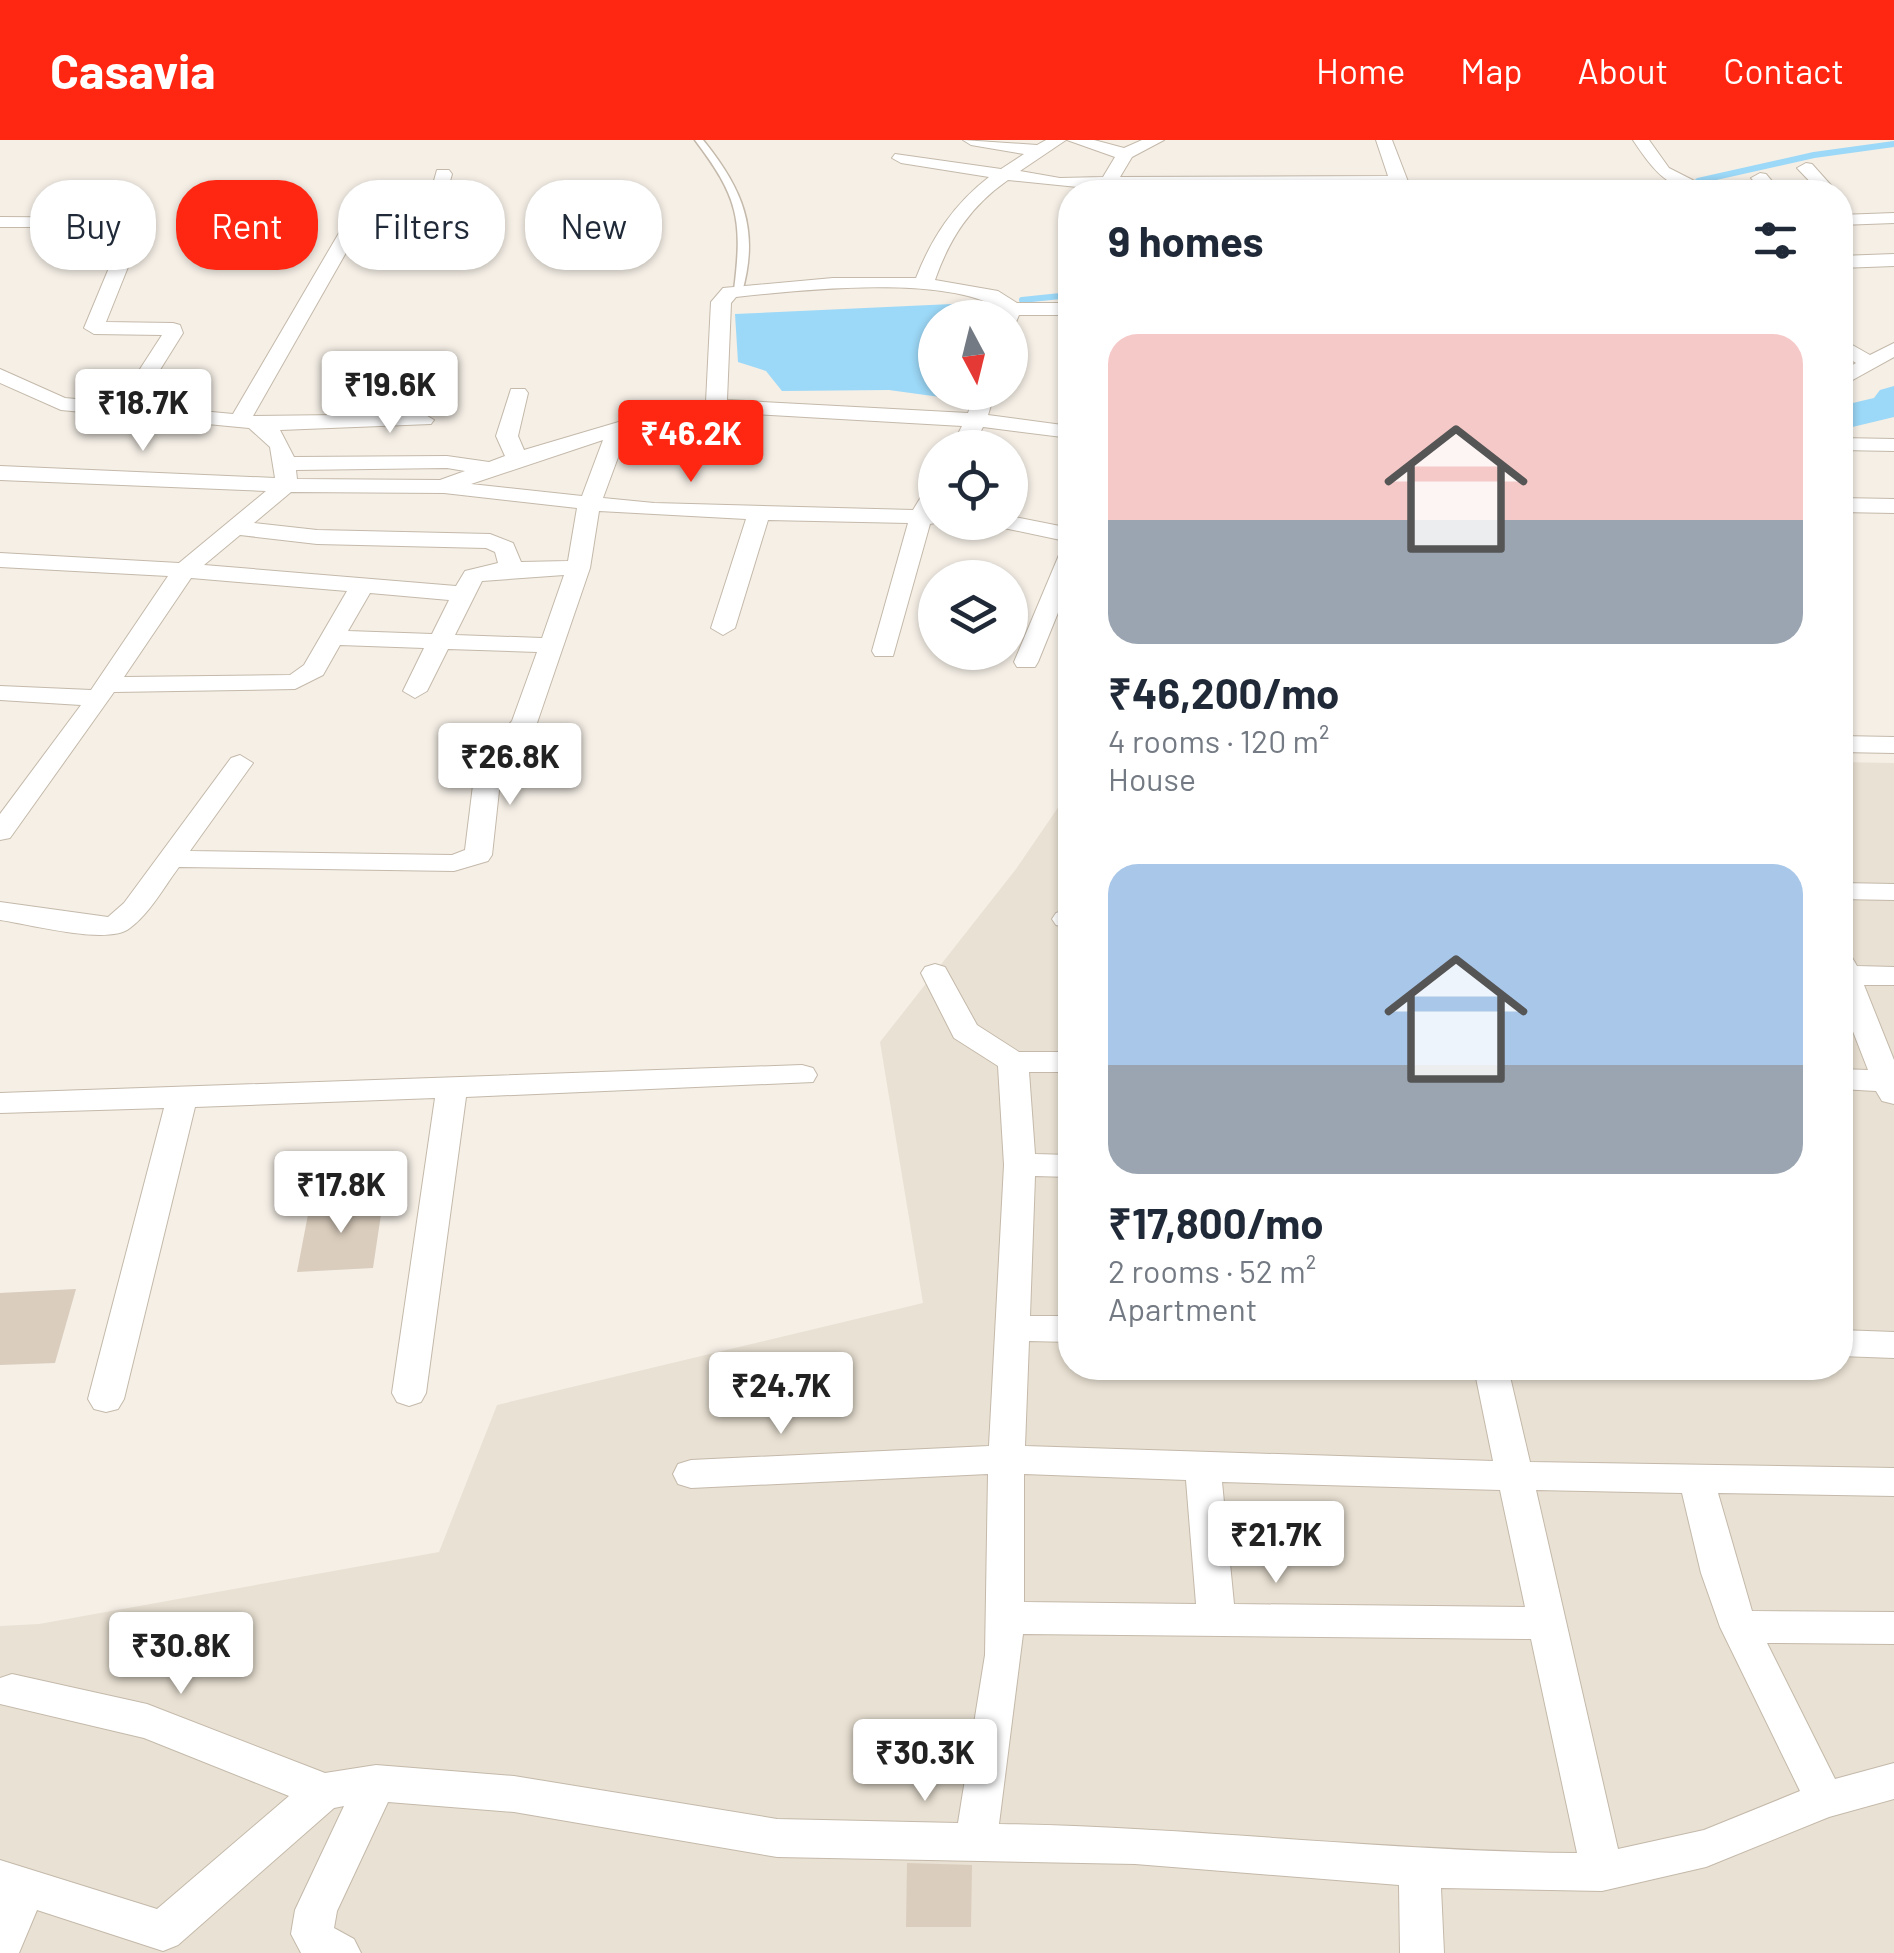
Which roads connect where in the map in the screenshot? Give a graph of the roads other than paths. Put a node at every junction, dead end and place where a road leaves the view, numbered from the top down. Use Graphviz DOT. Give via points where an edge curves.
graph roads {
  1 [pos="699,140"];
  2 [pos="971,140"];
  3 [pos="1058,140"];
  4 [pos="1076,140"];
  5 [pos="1156,140"];
  6 [pos="1384,140"];
  7 [pos="1641,140"];
  8 [pos="1040,152"];
  9 [pos="1125,154"];
  10 [pos="901,158"];
  11 [pos="1806,168"];
  12 [pos="442,174"];
  13 [pos="1002,176"];
  14 [pos="1121,180"];
  15 [pos="1399,180"];
  16 [pos="1681,180"];
  17 [pos="1818,180"];
  18 [pos="1058,181"];
  19 [pos="1853,215"];
  20 [pos="1894,218"];
  21 [pos="0,222"];
  22 [pos="1894,260"];
  23 [pos="1853,262"];
  24 [pos="924,283"];
  25 [pos="740,290"];
  26 [pos="1004,300"];
  27 [pos="1058,310"];
  28 [pos="1028,312"];
  29 [pos="1894,350"];
  30 [pos="1853,356"];
  31 [pos="5,385"];
  32 [pos="518,393"];
  33 [pos="716,406"];
  34 [pos="979,410"];
  35 [pos="122,412"];
  36 [pos="424,420"];
  37 [pos="976,420"];
  38 [pos="250,421"];
  39 [pos="1058,425"];
  40 [pos="618,428"];
  41 [pos="971,430"];
  42 [pos="1853,444"];
  43 [pos="1894,444"];
  44 [pos="517,459"];
  45 [pos="490,469"];
  46 [pos="0,473"];
  47 [pos="286,474"];
  48 [pos="443,487"];
  49 [pos="591,501"];
  50 [pos="1853,505"];
  51 [pos="1894,506"];
  52 [pos="759,514"];
  53 [pos="918,516"];
  54 [pos="1028,524"];
  55 [pos="238,528"];
  56 [pos="1058,531"];
  57 [pos="920,540"];
  58 [pos="0,560"];
  59 [pos="511,568"];
  60 [pos="578,568"];
  61 [pos="184,570"];
  62 [pos="1058,583"];
  63 [pos="362,586"];
  64 [pos="464,594"];
  65 [pos="723,628"];
  66 [pos="332,638"];
  67 [pos="440,640"];
  68 [pos="549,645"];
  69 [pos="884,651"];
  70 [pos="1028,657"];
  71 [pos="415,690"];
  72 [pos="102,691"];
  73 [pos="0,694"];
  74 [pos="1853,744"];
  75 [pos="1894,746"];
  76 [pos="240,763"];
  77 [pos="0,832"];
  78 [pos="172,858"];
  79 [pos="1853,891"];
  80 [pos="1894,892"];
  81 [pos="0,911"];
  82 [pos="1853,971"];
  83 [pos="936,973"];
  84 [pos="1894,976"];
  85 [pos="1853,997"];
  86 [pos="1013,1062"];
  87 [pos="1058,1062"];
  88 [pos="802,1075"];
  89 [pos="1853,1082"];
  90 [pos="452,1087"];
  91 [pos="1890,1089"];
  92 [pos="182,1097"];
  93 [pos="0,1103"];
  94 [pos="1020,1165"];
  95 [pos="1058,1166"];
  96 [pos="1015,1328"];
  97 [pos="1058,1329"];
  98 [pos="1853,1343"];
  99 [pos="1894,1344"];
  100 [pos="1493,1380"];
  101 [pos="409,1393"];
  102 [pos="106,1399"];
  103 [pos="1006,1458"];
  104 [pos="1203,1466"];
  105 [pos="691,1474"];
  106 [pos="1513,1474"];
  107 [pos="1696,1478"];
  108 [pos="1894,1482"];
  109 [pos="1005,1618"];
  110 [pos="1216,1620"];
  111 [pos="1545,1623"];
  112 [pos="1739,1627"];
  113 [pos="1894,1628"];
  114 [pos="12,1691"];
  115 [pos="1894,1781"];
  116 [pos="376,1783"];
  117 [pos="324,1792"];
  118 [pos="1825,1800"];
  119 [pos="976,1840"];
  120 [pos="1419,1867"];
  121 [pos="1602,1872"];
  122 [pos="13,1883"];
  123 [pos="0,1947"];
  124 [pos="339,1953"];
  125 [pos="1422,1953"];
  1 -- 25 [label="lane" via="741,201"];
  2 -- 8 [label="street"];
  3 -- 8 [label="street"];
  4 -- 9 [label="street"];
  5 -- 9 [label="street"];
  6 -- 15 [label="street"];
  7 -- 16 [label="street" via="1664,172"];
  8 -- 13 [label="street"];
  9 -- 14 [label="street"];
  10 -- 13 [label="street"];
  11 -- 17 [label="street"];
  12 -- 38 [label="street" via="442,191 434,198 382,206 352,225"];
  13 -- 18 [label="street"];
  13 -- 24 [label="street" via="955,217 936,244"];
  19 -- 20 [label="street"];
  21 -- 35 [label="street" via="137,222 94,328 160,326 173,333"];
  22 -- 23 [label="street"];
  24 -- 25 [label="street"];
  24 -- 26 [label="street" via="985,290"];
  25 -- 33 [label="street" via="722,296"];
  27 -- 28 [label="street"];
  29 -- 30 [label="street"];
  31 -- 35 [label="street" via="62,404"];
  32 -- 44 [label="street" via="507,436"];
  33 -- 37 [label="street"];
  33 -- 40 [label="street"];
  34 -- 37 [label="street"];
  35 -- 38 [label="street"];
  36 -- 38 [label="street"];
  37 -- 39 [label="street"];
  37 -- 41 [label="street"];
  38 -- 47 [label="street" via="278,438"];
  40 -- 44 [label="street"];
  40 -- 49 [label="street"];
  42 -- 43 [label="street"];
  44 -- 45 [label="street"];
  45 -- 47 [label="street" via="446,462"];
  45 -- 48 [label="street"];
  46 -- 47 [label="street"];
  47 -- 48 [label="street"];
  47 -- 55 [label="street"];
  48 -- 49 [label="street"];
  49 -- 52 [label="street"];
  49 -- 60 [label="street"];
  50 -- 51 [label="street"];
  52 -- 53 [label="street"];
  52 -- 65 [label="street"];
  54 -- 56 [label="street"];
  55 -- 59 [label="street" via="490,541 505,548"];
  55 -- 61 [label="street"];
  57 -- 69 [label="street"];
  58 -- 61 [label="street"];
  59 -- 60 [label="street"];
  59 -- 64 [label="street" via="473,576"];
  60 -- 68 [label="street"];
  61 -- 63 [label="street"];
  61 -- 72 [label="street"];
  62 -- 70 [label="street"];
  63 -- 64 [label="street"];
  63 -- 66 [label="street"];
  64 -- 67 [label="street"];
  66 -- 67 [label="street"];
  66 -- 72 [label="street" via="314,670 295,682"];
  67 -- 68 [label="street"];
  67 -- 71 [label="street"];
  68 -- 78 [label="street" via="524,723 488,761 481,848 469,861"];
  72 -- 73 [label="street"];
  72 -- 77 [label="street"];
  74 -- 75 [label="street"];
  76 -- 78 [label="street"];
  78 -- 81 [label="street" via="117,925"];
  79 -- 80 [label="street"];
  82 -- 84 [label="street"];
  83 -- 86 [label="street" via="965,1030"];
  85 -- 91 [label="street"];
  86 -- 87 [label="street"];
  86 -- 94 [label="street"];
  88 -- 90 [label="street"];
  89 -- 91 [label="street"];
  90 -- 92 [label="street"];
  90 -- 101 [label="street"];
  92 -- 93 [label="street"];
  92 -- 102 [label="street"];
  94 -- 95 [label="street"];
  94 -- 96 [label="street"];
  96 -- 97 [label="street"];
  96 -- 103 [label="street"];
  98 -- 99 [label="street"];
  100 -- 106 [label="street"];
  103 -- 104 [label="street"];
  103 -- 105 [label="street"];
  103 -- 109 [label="street"];
  104 -- 106 [label="street"];
  104 -- 110 [label="street"];
  106 -- 107 [label="street"];
  106 -- 111 [label="street"];
  107 -- 108 [label="street"];
  107 -- 112 [label="street"];
  109 -- 110 [label="street"];
  109 -- 119 [label="street"];
  110 -- 111 [label="street"];
  111 -- 121 [label="street"];
  112 -- 113 [label="street"];
  112 -- 118 [label="street"];
  114 -- 117 [label="street" via="147,1722"];
  115 -- 118 [label="street"];
  116 -- 117 [label="street"];
  116 -- 119 [label="street" via="514,1794 777,1838"];
  116 -- 124 [label="street" via="316,1910 312,1934"];
  117 -- 122 [label="street" via="163,1931"];
  118 -- 121 [label="street" via="1706,1848"];
  119 -- 120 [label="street"];
  120 -- 121 [label="street"];
  120 -- 125 [label="street"];
  122 -- 123 [label="street"];
}
